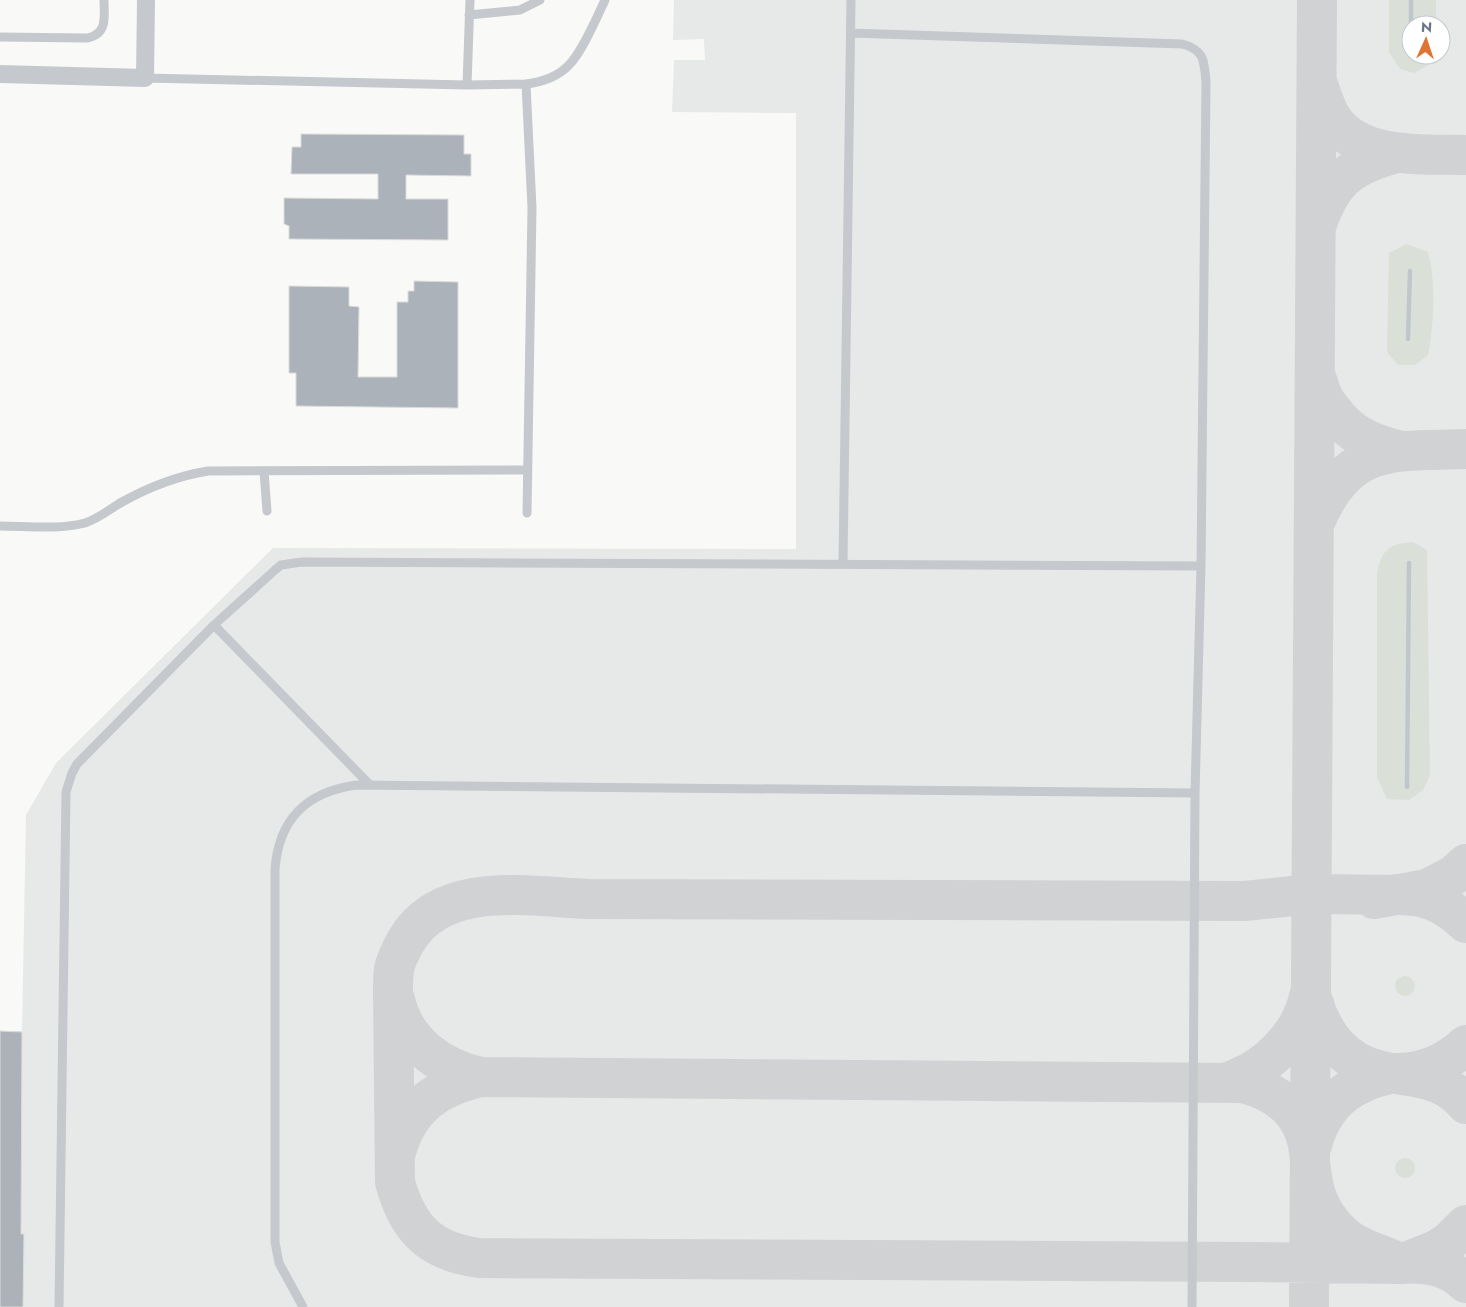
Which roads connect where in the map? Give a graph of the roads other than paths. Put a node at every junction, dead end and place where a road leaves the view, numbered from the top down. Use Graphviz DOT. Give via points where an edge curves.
graph roads {
  1 [pos="104,0"];
  2 [pos="146,0"];
  3 [pos="470,0"];
  4 [pos="540,0"];
  5 [pos="605,0"];
  6 [pos="851,0"];
  7 [pos="469,15"];
  8 [pos="851,33"];
  9 [pos="0,37"];
  10 [pos="0,74"];
  11 [pos="144,78"];
  12 [pos="526,84"];
  13 [pos="467,85"];
  14 [pos="527,470"];
  15 [pos="264,471"];
  16 [pos="267,511"];
  17 [pos="526,513"];
  18 [pos="0,526"];
  19 [pos="843,563"];
  20 [pos="1201,566"];
  21 [pos="214,624"];
  22 [pos="370,785"];
  23 [pos="1195,793"];
  24 [pos="59,1307"];
  25 [pos="303,1307"];
  26 [pos="1192,1307"];
  1 -- 9 [label="lane" via="104,24 95,36"];
  2 -- 11 [label="street"];
  3 -- 7 [label="lane"];
  4 -- 7 [label="lane" via="520,10"];
  5 -- 12 [label="lane" via="569,65 553,77"];
  6 -- 8 [label="lane"];
  7 -- 13 [label="lane"];
  8 -- 19 [label="lane"];
  8 -- 20 [label="lane" via="1182,44 1201,53 1206,82"];
  10 -- 11 [label="street"];
  11 -- 13 [label="lane"];
  12 -- 13 [label="lane"];
  12 -- 14 [label="lane" via="532,208"];
  14 -- 15 [label="lane"];
  14 -- 17 [label="lane"];
  15 -- 16 [label="lane"];
  15 -- 18 [label="lane" via="208,471 183,475 155,486 86,523"];
  19 -- 20 [label="lane"];
  19 -- 21 [label="lane" via="292,563 275,570"];
  20 -- 23 [label="lane"];
  21 -- 22 [label="lane"];
  21 -- 24 [label="lane" via="77,764 66,792"];
  22 -- 23 [label="lane"];
  22 -- 25 [label="lane" via="337,788 304,805 289,822 276,855 275,1242 279,1263"];
  23 -- 26 [label="lane"];
}
